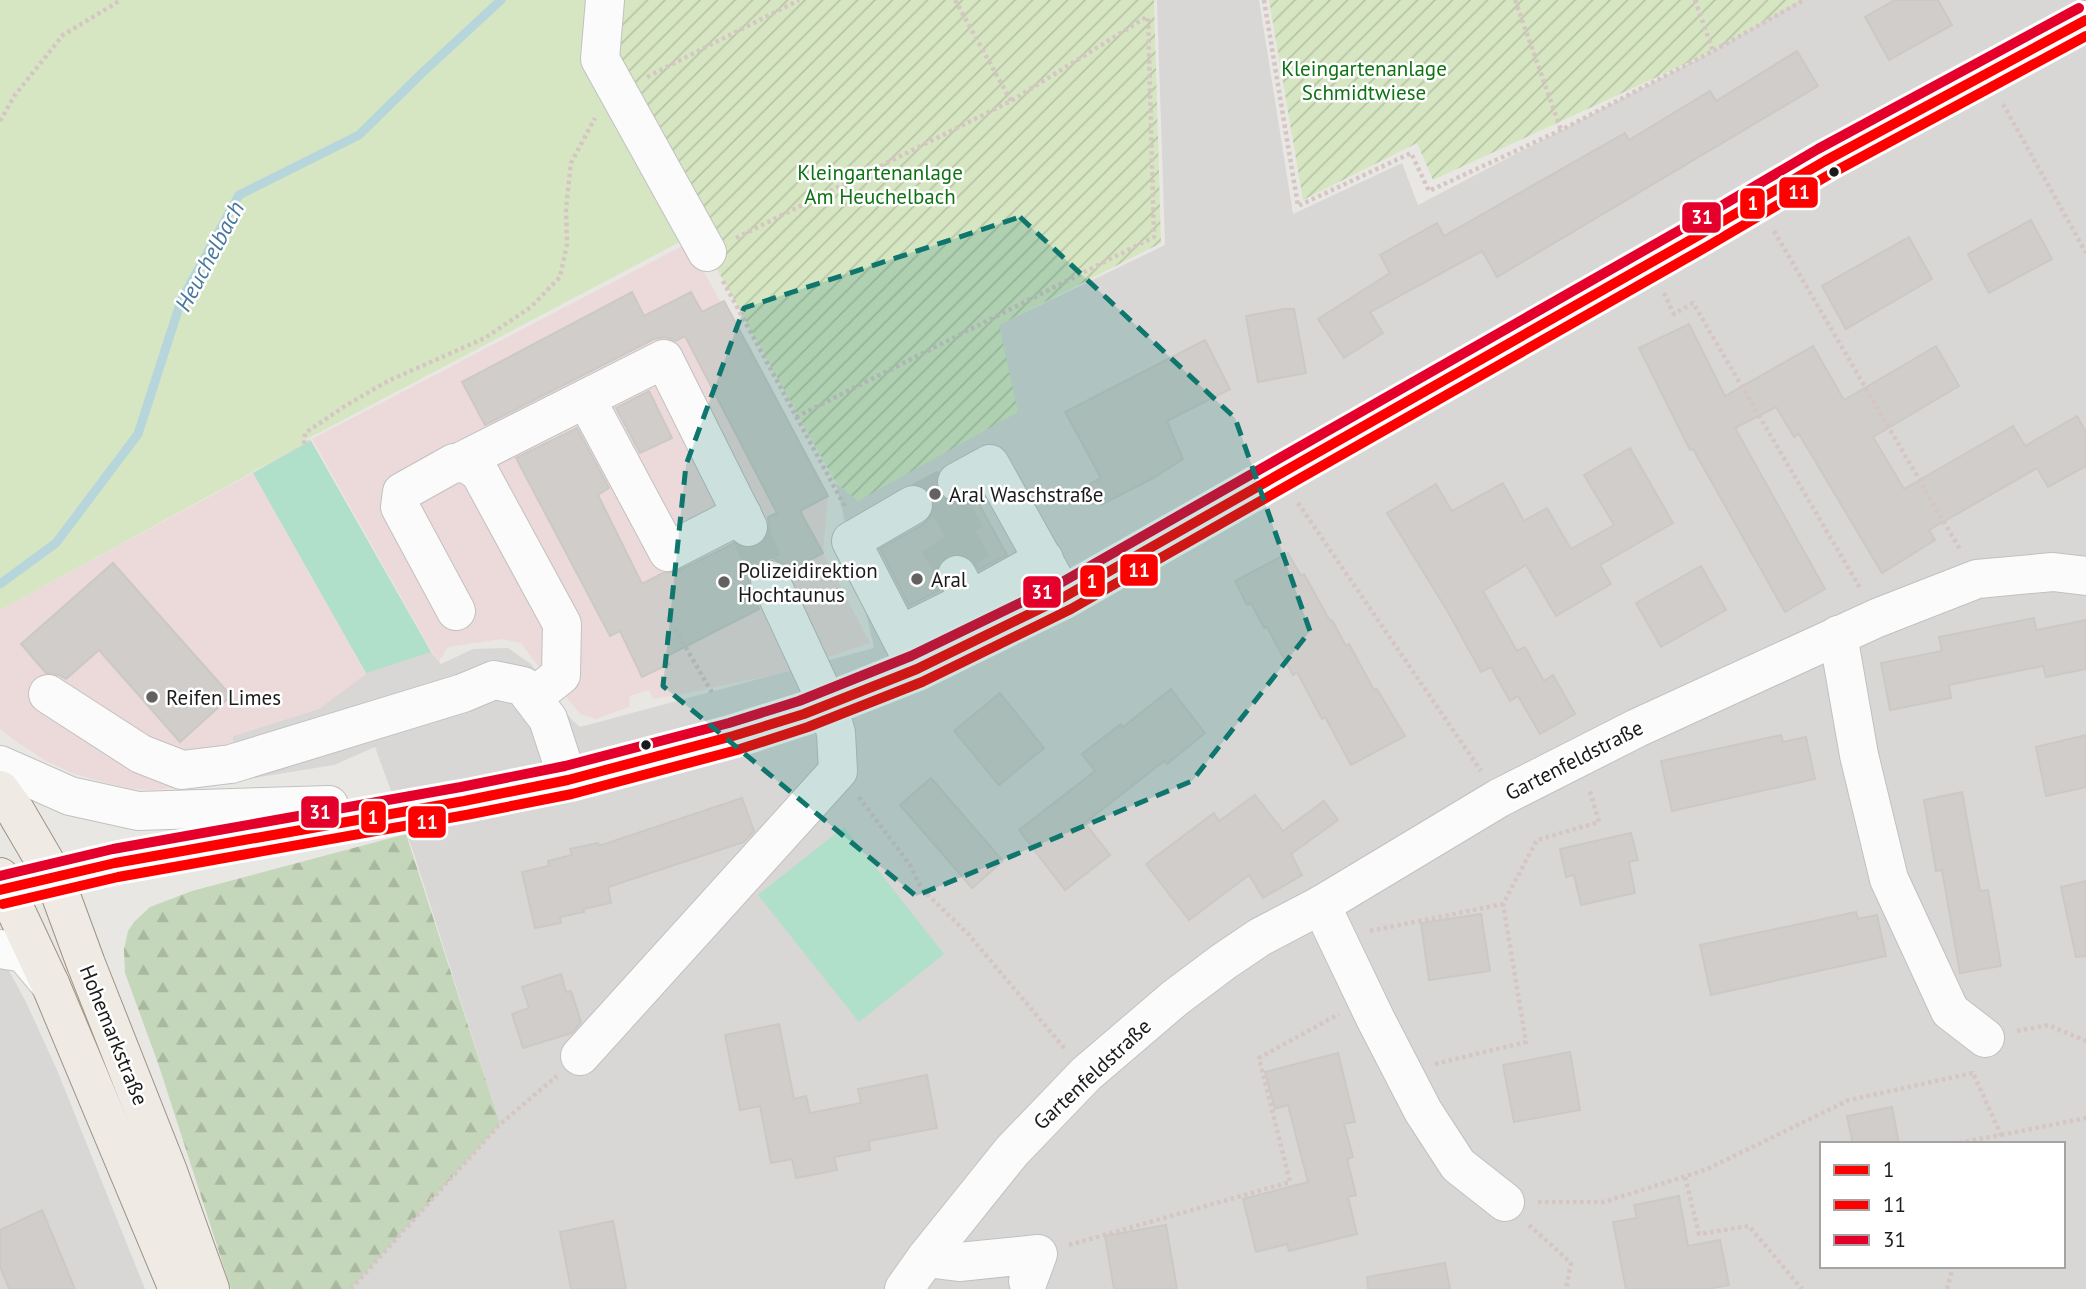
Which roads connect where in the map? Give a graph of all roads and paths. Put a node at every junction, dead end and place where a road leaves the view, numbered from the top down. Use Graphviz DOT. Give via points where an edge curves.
graph roads {
  1 [pos="121,0"];
  2 [pos="605,0"];
  3 [pos="799,0"];
  4 [pos="955,0"];
  5 [pos="1264,0"];
  6 [pos="1515,0"];
  7 [pos="1695,0"];
  8 [pos="1804,0"];
  9 [pos="2086,20"];
  10 [pos="1713,51"];
  11 [pos="616,88"];
  12 [pos="1011,101"];
  13 [pos="2003,103"];
  14 [pos="0,121"];
  15 [pos="1561,130"];
  16 [pos="1774,231"];
  17 [pos="707,252"];
  18 [pos="2086,253"];
  19 [pos="1663,293"];
  20 [pos="586,399"];
  21 [pos="796,418"];
  22 [pos="304,444"];
  23 [pos="458,463"];
  24 [pos="1298,503"];
  25 [pos="913,505"];
  26 [pos="839,518"];
  27 [pos="2086,576"];
  28 [pos="1977,579"];
  29 [pos="770,580"];
  30 [pos="1064,597"];
  31 [pos="456,611"];
  32 [pos="1877,618"];
  33 [pos="675,629"];
  34 [pos="900,635"];
  35 [pos="1838,635"];
  36 [pos="916,669"];
  37 [pos="48,694"];
  38 [pos="714,696"];
  39 [pos="532,698"];
  40 [pos="828,705"];
  41 [pos="1581,756"];
  42 [pos="0,765"];
  43 [pos="568,780"];
  44 [pos="0,790"];
  45 [pos="858,795"];
  46 [pos="1499,798"];
  47 [pos="464,801"];
  48 [pos="54,877"];
  49 [pos="2,885"];
  50 [pos="1503,904"];
  51 [pos="1329,921"];
  52 [pos="0,949"];
  53 [pos="51,986"];
  54 [pos="1366,999"];
  55 [pos="1985,1038"];
  56 [pos="2086,1041"];
  57 [pos="580,1056"];
  58 [pos="1402,1071"];
  59 [pos="1973,1073"];
  60 [pos="1086,1074"];
  61 [pos="2086,1118"];
  62 [pos="2001,1135"];
  63 [pos="1963,1142"];
  64 [pos="1685,1177"];
  65 [pos="1505,1202"];
  66 [pos="926,1258"];
  67 [pos="1033,1267"];
  68 [pos="1953,1268"];
  69 [pos="177,1289"];
  70 [pos="210,1289"];
  71 [pos="351,1289"];
  72 [pos="904,1289"];
  73 [pos="1566,1289"];
  74 [pos="1802,1289"];
  75 [pos="1947,1289"];
  1 -- 14 [label="path" via="63,35"];
  2 -- 11 [label="street" via="600,59"];
  3 -- 11 [label="path"];
  4 -- 12 [label="path"];
  5 -- 15 [label="path" via="1298,206 1411,153 1429,191"];
  6 -- 15 [label="path"];
  7 -- 10 [label="path"];
  8 -- 10 [label="path"];
  9 -- 30 [label="street" via="1789,181"];
  10 -- 15 [label="path"];
  11 -- 17 [label="street"];
  11 -- 22 [label="path" via="571,163 567,244 560,277 531,307 485,338 388,381 345,406 305,433"];
  12 -- 17 [label="path"];
  12 -- 21 [label="path" via="1148,16 1154,237"];
  13 -- 18 [label="path"];
  16 -- 28 [label="path"];
  17 -- 21 [label="path"];
  19 -- 32 [label="path" via="1674,314 1693,303"];
  20 -- 20 [label="street" via="668,552 745,521 664,359"];
  20 -- 23 [label="street"];
  21 -- 26 [label="path" via="844,505"];
  23 -- 31 [label="street" via="402,492 400,507"];
  23 -- 39 [label="street" via="480,473 562,624 561,675"];
  24 -- 46 [label="path"];
  25 -- 34 [label="street" via="851,541"];
  27 -- 28 [label="street, Gartenfeldstraße" via="2053,572"];
  28 -- 32 [label="street, Gartenfeldstraße"];
  29 -- 40 [label="street"];
  30 -- 34 [label="street" via="1006,523 966,584"];
  30 -- 36 [label="street"];
  32 -- 35 [label="street, Gartenfeldstraße"];
  33 -- 38 [label="path"];
  34 -- 36 [label="street"];
  35 -- 41 [label="street, Gartenfeldstraße"];
  35 -- 55 [label="street" via="1859,755 1889,879 1950,1011"];
  36 -- 40 [label="street"];
  37 -- 39 [label="street" via="141,754 182,770 231,764 494,680 523,686"];
  39 -- 43 [label="street" via="548,719"];
  40 -- 43 [label="street"];
  40 -- 57 [label="street" via="836,733 838,771"];
  41 -- 46 [label="street, Gartenfeldstraße"];
  41 -- 50 [label="path" via="1599,822 1537,840"];
  42 -- 47 [label="street" via="70,796 138,811"];
  43 -- 47 [label="street"];
  44 -- 48 [label="main road, Hohemarkstraße"];
  45 -- 60 [label="path" via="910,865 921,888 969,935"];
  46 -- 51 [label="street, Gartenfeldstraße"];
  47 -- 48 [label="street"];
  48 -- 49 [label="street"];
  48 -- 70 [label="main road, Hohemarkstraße"];
  49 -- 53 [label="main road, Hohemarkstraße"];
  50 -- 51 [label="path"];
  50 -- 58 [label="path" via="1526,1042"];
  51 -- 54 [label="street"];
  51 -- 60 [label="street, Gartenfeldstraße" via="1260,937 1175,998"];
  52 -- 53 [label="street" via="24,953"];
  53 -- 69 [label="main road, Hohemarkstraße"];
  54 -- 58 [label="street"];
  54 -- 67 [label="path" via="1259,1058 1290,1182"];
  55 -- 56 [label="path" via="2048,1025"];
  55 -- 59 [label="path"];
  57 -- 71 [label="path" via="500,1124"];
  58 -- 65 [label="street" via="1458,1166"];
  59 -- 62 [label="path"];
  59 -- 64 [label="path" via="1849,1100"];
  60 -- 66 [label="street, Gartenfeldstraße" via="1012,1151"];
  61 -- 62 [label="path"];
  62 -- 63 [label="path"];
  64 -- 65 [label="path" via="1604,1202"];
  64 -- 74 [label="path" via="1699,1234 1749,1226"];
  65 -- 73 [label="path" via="1571,1263"];
  66 -- 67 [label="street"];
  66 -- 72 [label="street, Gartenfeldstraße"];
  68 -- 75 [label="path"];
}
